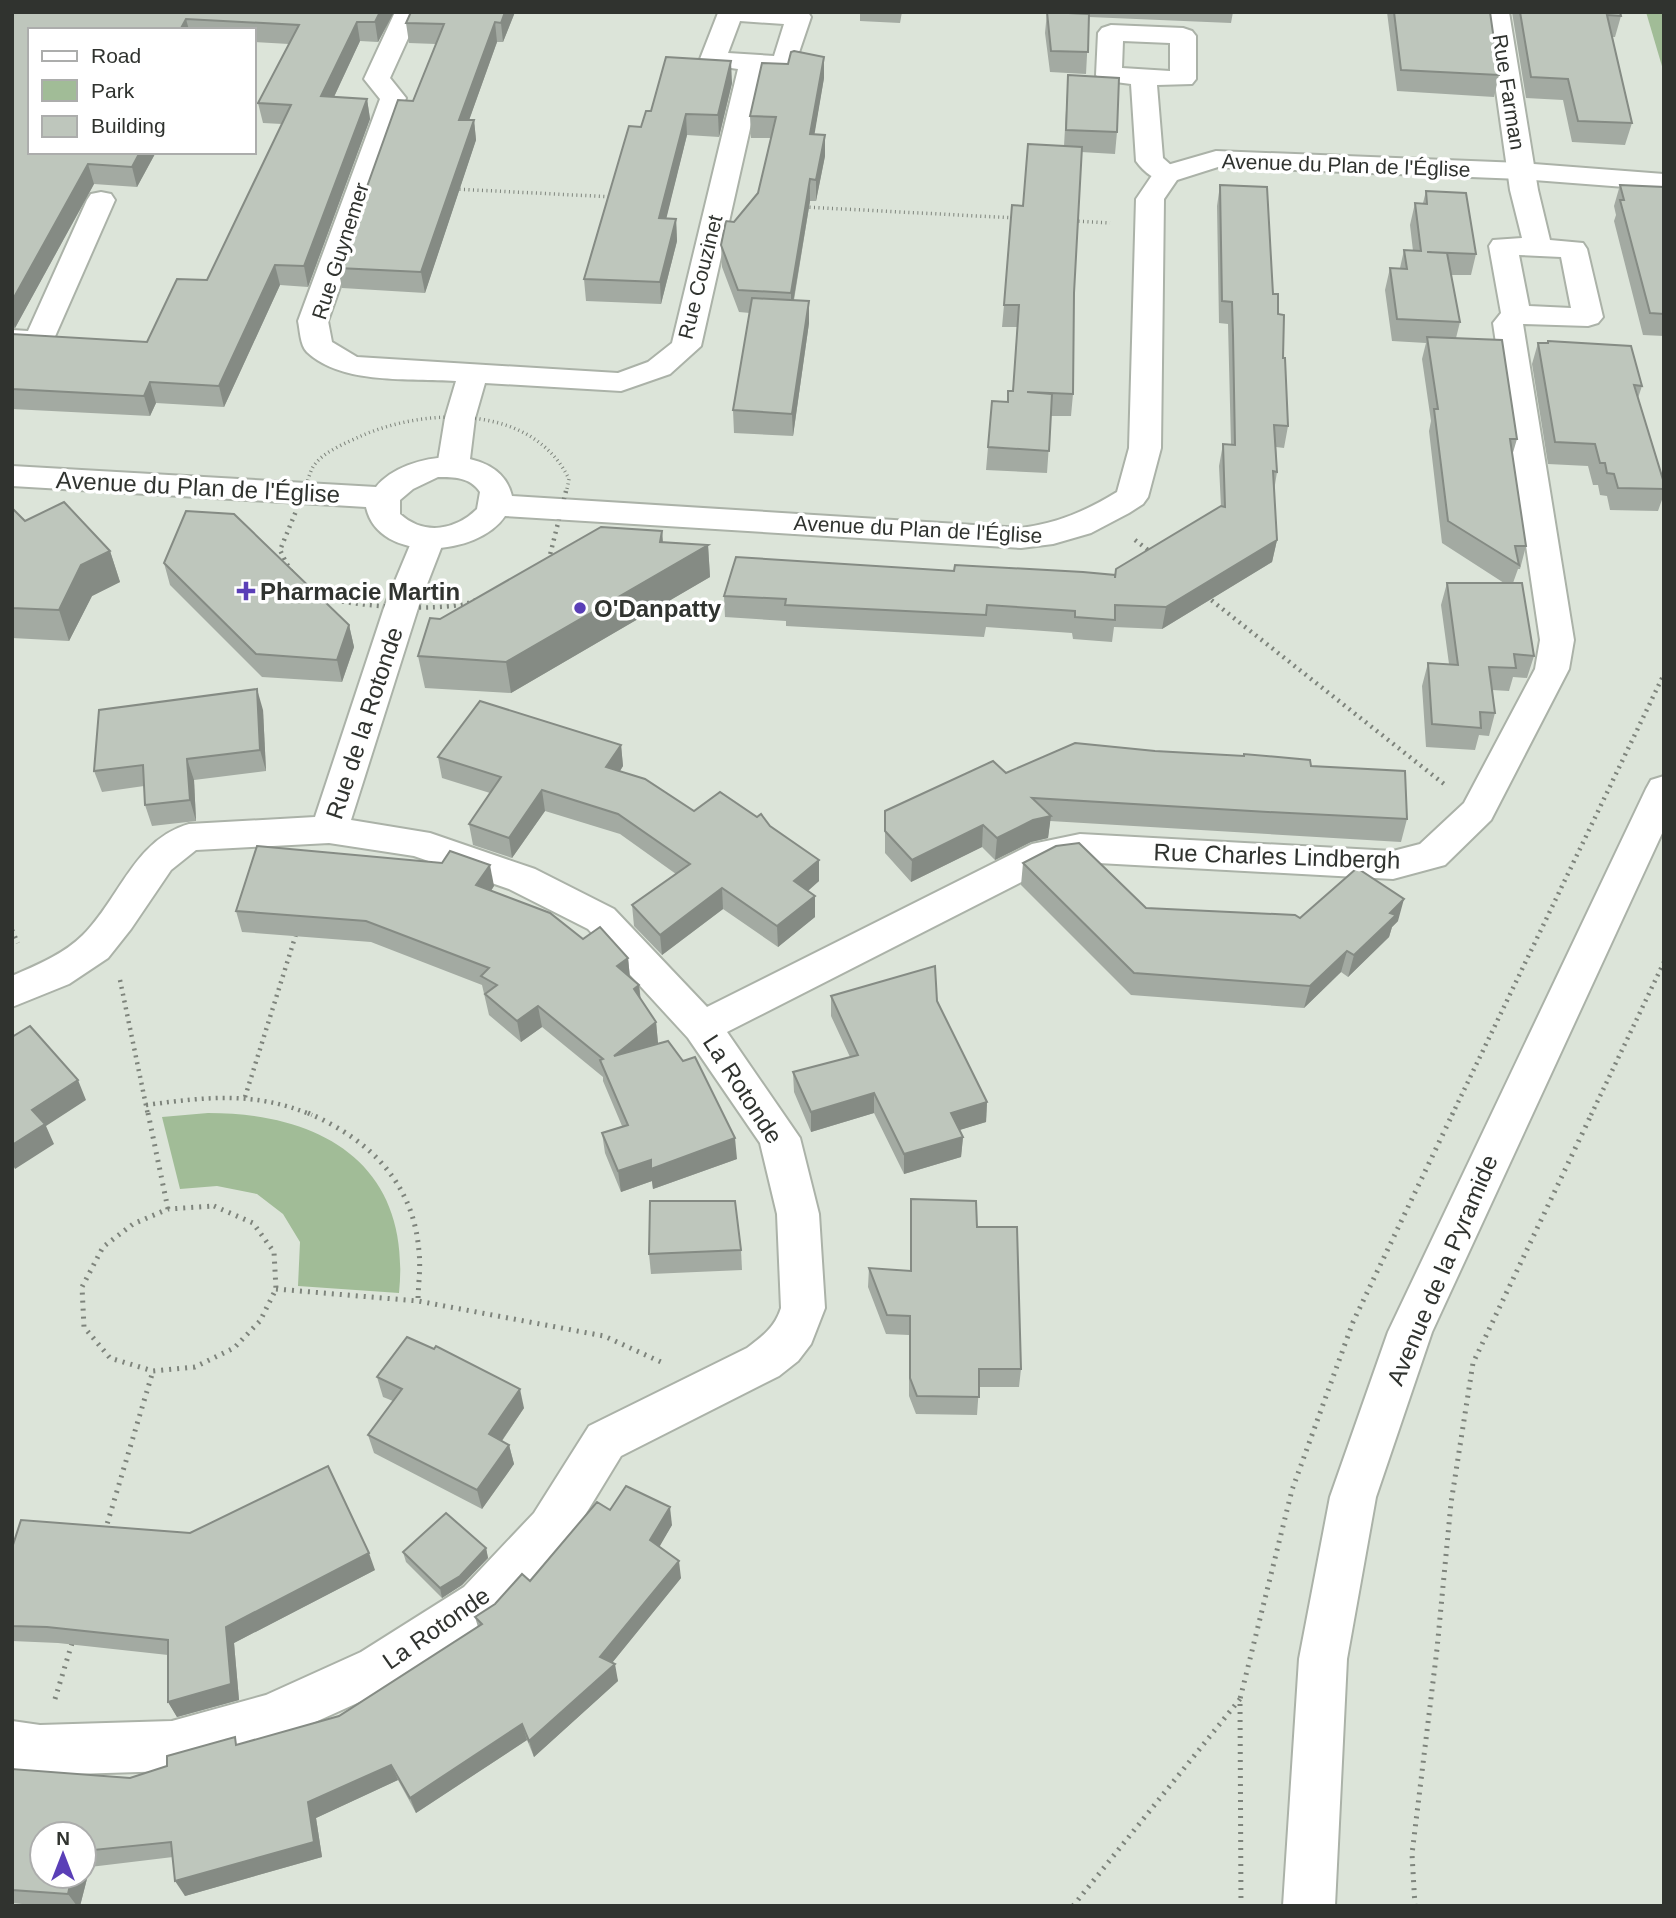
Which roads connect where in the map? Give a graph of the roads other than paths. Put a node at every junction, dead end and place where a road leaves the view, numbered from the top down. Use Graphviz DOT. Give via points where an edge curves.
graph roads {
  1 [pos="408,12"];
  2 [pos="1497,12"];
  3 [pos="752,62"];
  4 [pos="1143,77"];
  5 [pos="1521,171"];
  6 [pos="1167,174"];
  7 [pos="1664,183"];
  8 [pos="100,200"];
  9 [pos="1538,248"];
  10 [pos="1516,314"];
  11 [pos="12,339"];
  12 [pos="473,373"];
  13 [pos="453,467"];
  14 [pos="12,476"];
  15 [pos="385,498"];
  16 [pos="496,505"];
  17 [pos="429,538"];
  18 [pos="1664,789"];
  19 [pos="329,830"];
  20 [pos="12,992"];
  21 [pos="702,1027"];
  22 [pos="26,1748"];
  23 [pos="1309,1906"];
  1 -- 12 [label="street, Rue Guynemer" via="377,79 393,98 313,321 317,346 350,366"];
  2 -- 5 [label="street, Rue Farman"];
  3 -- 12 [label="street, Rue Couzinet" via="686,346 659,368 621,382"];
  4 -- 6 [label="street" via="1150,161"];
  5 -- 6 [label="street, Avenue du Plan de l'Église" via="1216,159"];
  5 -- 7 [label="street, Avenue du Plan de l'Église"];
  5 -- 9 [label="street"];
  6 -- 16 [label="street, Avenue du Plan de l'Église" via="1150,199 1145,448 1132,497 1104,515 1059,534 1021,538"];
  8 -- 11 [label="street" via="38,341"];
  9 -- 10 [label="street, Rue Charles Lindbergh" via="1503,246"];
  9 -- 10 [label="street, Rue Charles Lindbergh" via="1573,249 1588,317"];
  10 -- 21 [label="street, Rue Charles Lindbergh" via="1508,323 1557,639 1552,669 1478,811 1432,855 1393,864 1080,848 1045,854"];
  12 -- 13 [label="street"];
  13 -- 15 [label="street" via="411,474 391,487"];
  13 -- 16 [label="street" via="469,470 492,484"];
  14 -- 15 [label="street, Avenue du Plan de l'Église"];
  15 -- 17 [label="street" via="388,520 398,529"];
  16 -- 17 [label="street" via="479,526"];
  17 -- 19 [label="street, Rue de la Rotonde" via="402,605"];
  18 -- 23 [label="street, Avenue de la Pyramide" via="1409,1332 1353,1497 1323,1658"];
  19 -- 20 [label="street, La Rotonde" via="189,837 168,848 148,869 94,947 61,972"];
  19 -- 21 [label="street, La Rotonde" via="417,843 522,879 601,919"];
  21 -- 22 [label="street, La Rotonde" via="779,1138 798,1214 803,1308 796,1330 782,1347 717,1387 605,1441 551,1528 481,1603 378,1669 271,1718 172,1746"];
}
